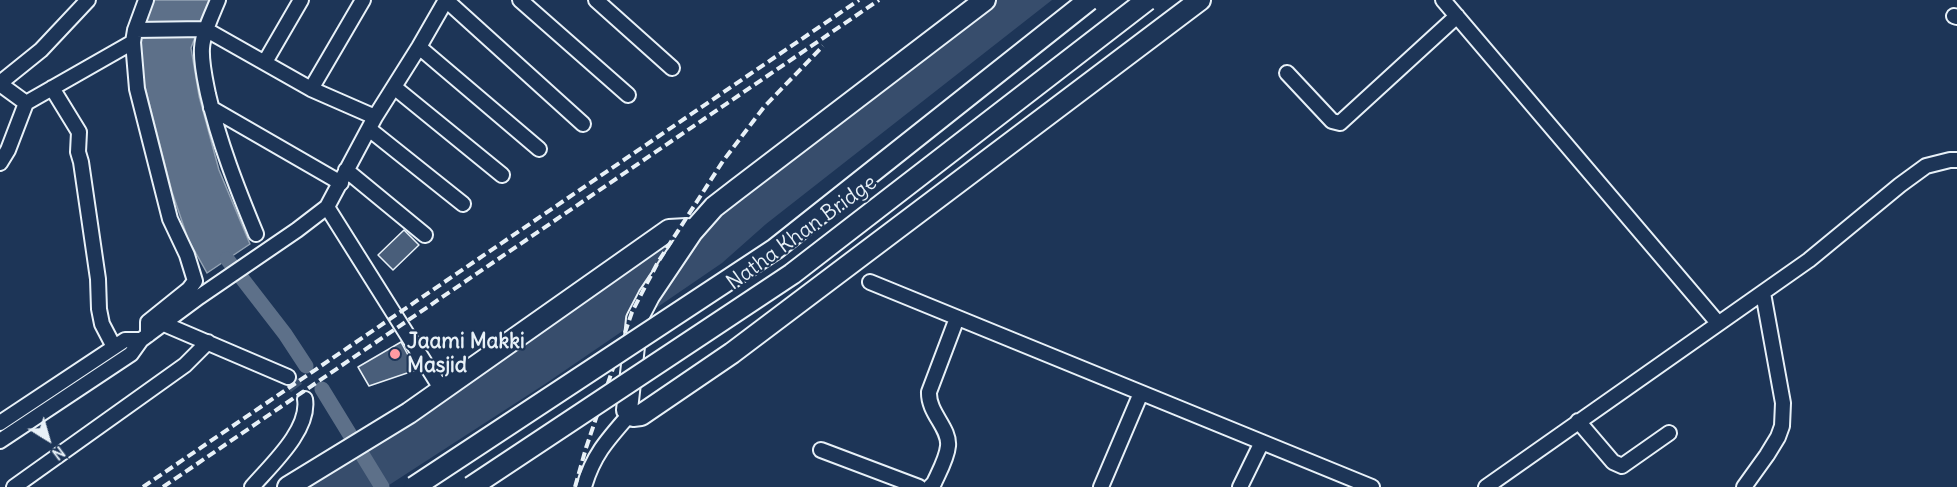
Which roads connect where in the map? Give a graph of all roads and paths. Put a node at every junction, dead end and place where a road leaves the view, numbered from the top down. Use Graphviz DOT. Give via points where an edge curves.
graph roads {
  1 [pos="88,0"];
  2 [pos="146,0"];
  3 [pos="218,0"];
  4 [pos="301,0"];
  5 [pos="363,0"];
  6 [pos="446,0"];
  7 [pos="520,0"];
  8 [pos="596,0"];
  9 [pos="985,0"];
  10 [pos="1089,0"];
  11 [pos="1147,0"];
  12 [pos="1200,0"];
  13 [pos="1443,0"];
  14 [pos="1457,16"];
  15 [pos="206,30"];
  16 [pos="135,34"];
  17 [pos="419,47"];
  18 [pos="265,62"];
  19 [pos="672,68"];
  20 [pos="1287,72"];
  21 [pos="0,84"];
  22 [pos="394,87"];
  23 [pos="52,88"];
  24 [pos="311,89"];
  25 [pos="628,95"];
  26 [pos="26,103"];
  27 [pos="211,108"];
  28 [pos="372,123"];
  29 [pos="583,124"];
  30 [pos="539,148"];
  31 [pos="1957,160"];
  32 [pos="0,163"];
  33 [pos="502,175"];
  34 [pos="343,176"];
  35 [pos="463,204"];
  36 [pos="327,207"];
  37 [pos="692,232"];
  38 [pos="256,234"];
  39 [pos="425,235"];
  40 [pos="870,282"];
  41 [pos="1762,292"];
  42 [pos="957,318"];
  43 [pos="1718,323"];
  44 [pos="164,324"];
  45 [pos="145,338"];
  46 [pos="208,342"];
  47 [pos="114,347"];
  48 [pos="288,377"];
  49 [pos="442,390"];
  50 [pos="1141,393"];
  51 [pos="305,399"];
  52 [pos="630,414"];
  53 [pos="1578,422"];
  54 [pos="0,423"];
  55 [pos="1669,433"];
  56 [pos="0,441"];
  57 [pos="1262,442"];
  58 [pos="821,450"];
  59 [pos="14,487"];
  60 [pos="252,487"];
  61 [pos="288,487"];
  62 [pos="414,487"];
  63 [pos="471,487"];
  64 [pos="584,487"];
  65 [pos="919,487"];
  66 [pos="930,487"];
  67 [pos="1101,487"];
  68 [pos="1240,487"];
  69 [pos="1372,487"];
  70 [pos="1486,487"];
  71 [pos="1744,487"];
  1 -- 21 [label="street" via="41,50"];
  2 -- 16 [label="street"];
  3 -- 15 [label="street"];
  4 -- 18 [label="street"];
  5 -- 24 [label="street"];
  6 -- 17 [label="street"];
  6 -- 29 [label="street"];
  7 -- 25 [label="street"];
  8 -- 19 [label="street"];
  9 -- 37 [label="highway" via="714,207"];
  10 -- 62 [label="highway, Natha Khan Bridge, bridge" via="775,249"];
  11 -- 63 [label="highway, Natha Khan Bridge, bridge" via="792,274"];
  12 -- 52 [label="highway" via="732,354 641,415"];
  13 -- 14 [label="street"];
  14 -- 20 [label="street" via="1340,123 1332,121"];
  14 -- 43 [label="street"];
  15 -- 16 [label="street"];
  15 -- 18 [label="street"];
  15 -- 27 [label="street" via="202,48"];
  16 -- 23 [label="street"];
  16 -- 45 [label="street" via="137,89 171,219 195,281 148,322"];
  17 -- 22 [label="street"];
  17 -- 30 [label="street"];
  18 -- 24 [label="street"];
  21 -- 26 [label="street"];
  22 -- 28 [label="street"];
  22 -- 33 [label="street"];
  23 -- 26 [label="street"];
  23 -- 47 [label="street" via="79,132 78,152 99,309"];
  24 -- 28 [label="street"];
  26 -- 32 [label="street"];
  27 -- 34 [label="street"];
  27 -- 38 [label="street"];
  28 -- 34 [label="street"];
  28 -- 35 [label="street"];
  31 -- 41 [label="street" via="1926,166 1809,260"];
  34 -- 36 [label="street"];
  34 -- 39 [label="street"];
  36 -- 44 [label="street"];
  36 -- 49 [label="street"];
  37 -- 49 [label="highway" via="669,230"];
  37 -- 52 [label="highway" via="637,319 627,410"];
  40 -- 42 [label="street"];
  41 -- 43 [label="street"];
  41 -- 71 [label="street" via="1783,403 1782,426"];
  42 -- 50 [label="street"];
  42 -- 66 [label="street" via="929,392 949,448"];
  43 -- 53 [label="street"];
  44 -- 45 [label="street"];
  44 -- 46 [label="street"];
  45 -- 47 [label="street" via="125,340"];
  45 -- 56 [label="street" via="131,354"];
  46 -- 48 [label="street"];
  46 -- 59 [label="street" via="185,365"];
  47 -- 54 [label="street"];
  49 -- 61 [label="highway"];
  50 -- 57 [label="street"];
  50 -- 67 [label="street"];
  51 -- 60 [label="street" via="300,426"];
  52 -- 64 [label="street" via="590,465"];
  53 -- 55 [label="street" via="1613,462 1622,466"];
  53 -- 70 [label="street"];
  57 -- 68 [label="street"];
  57 -- 69 [label="street"];
  58 -- 65 [label="street"];
}
